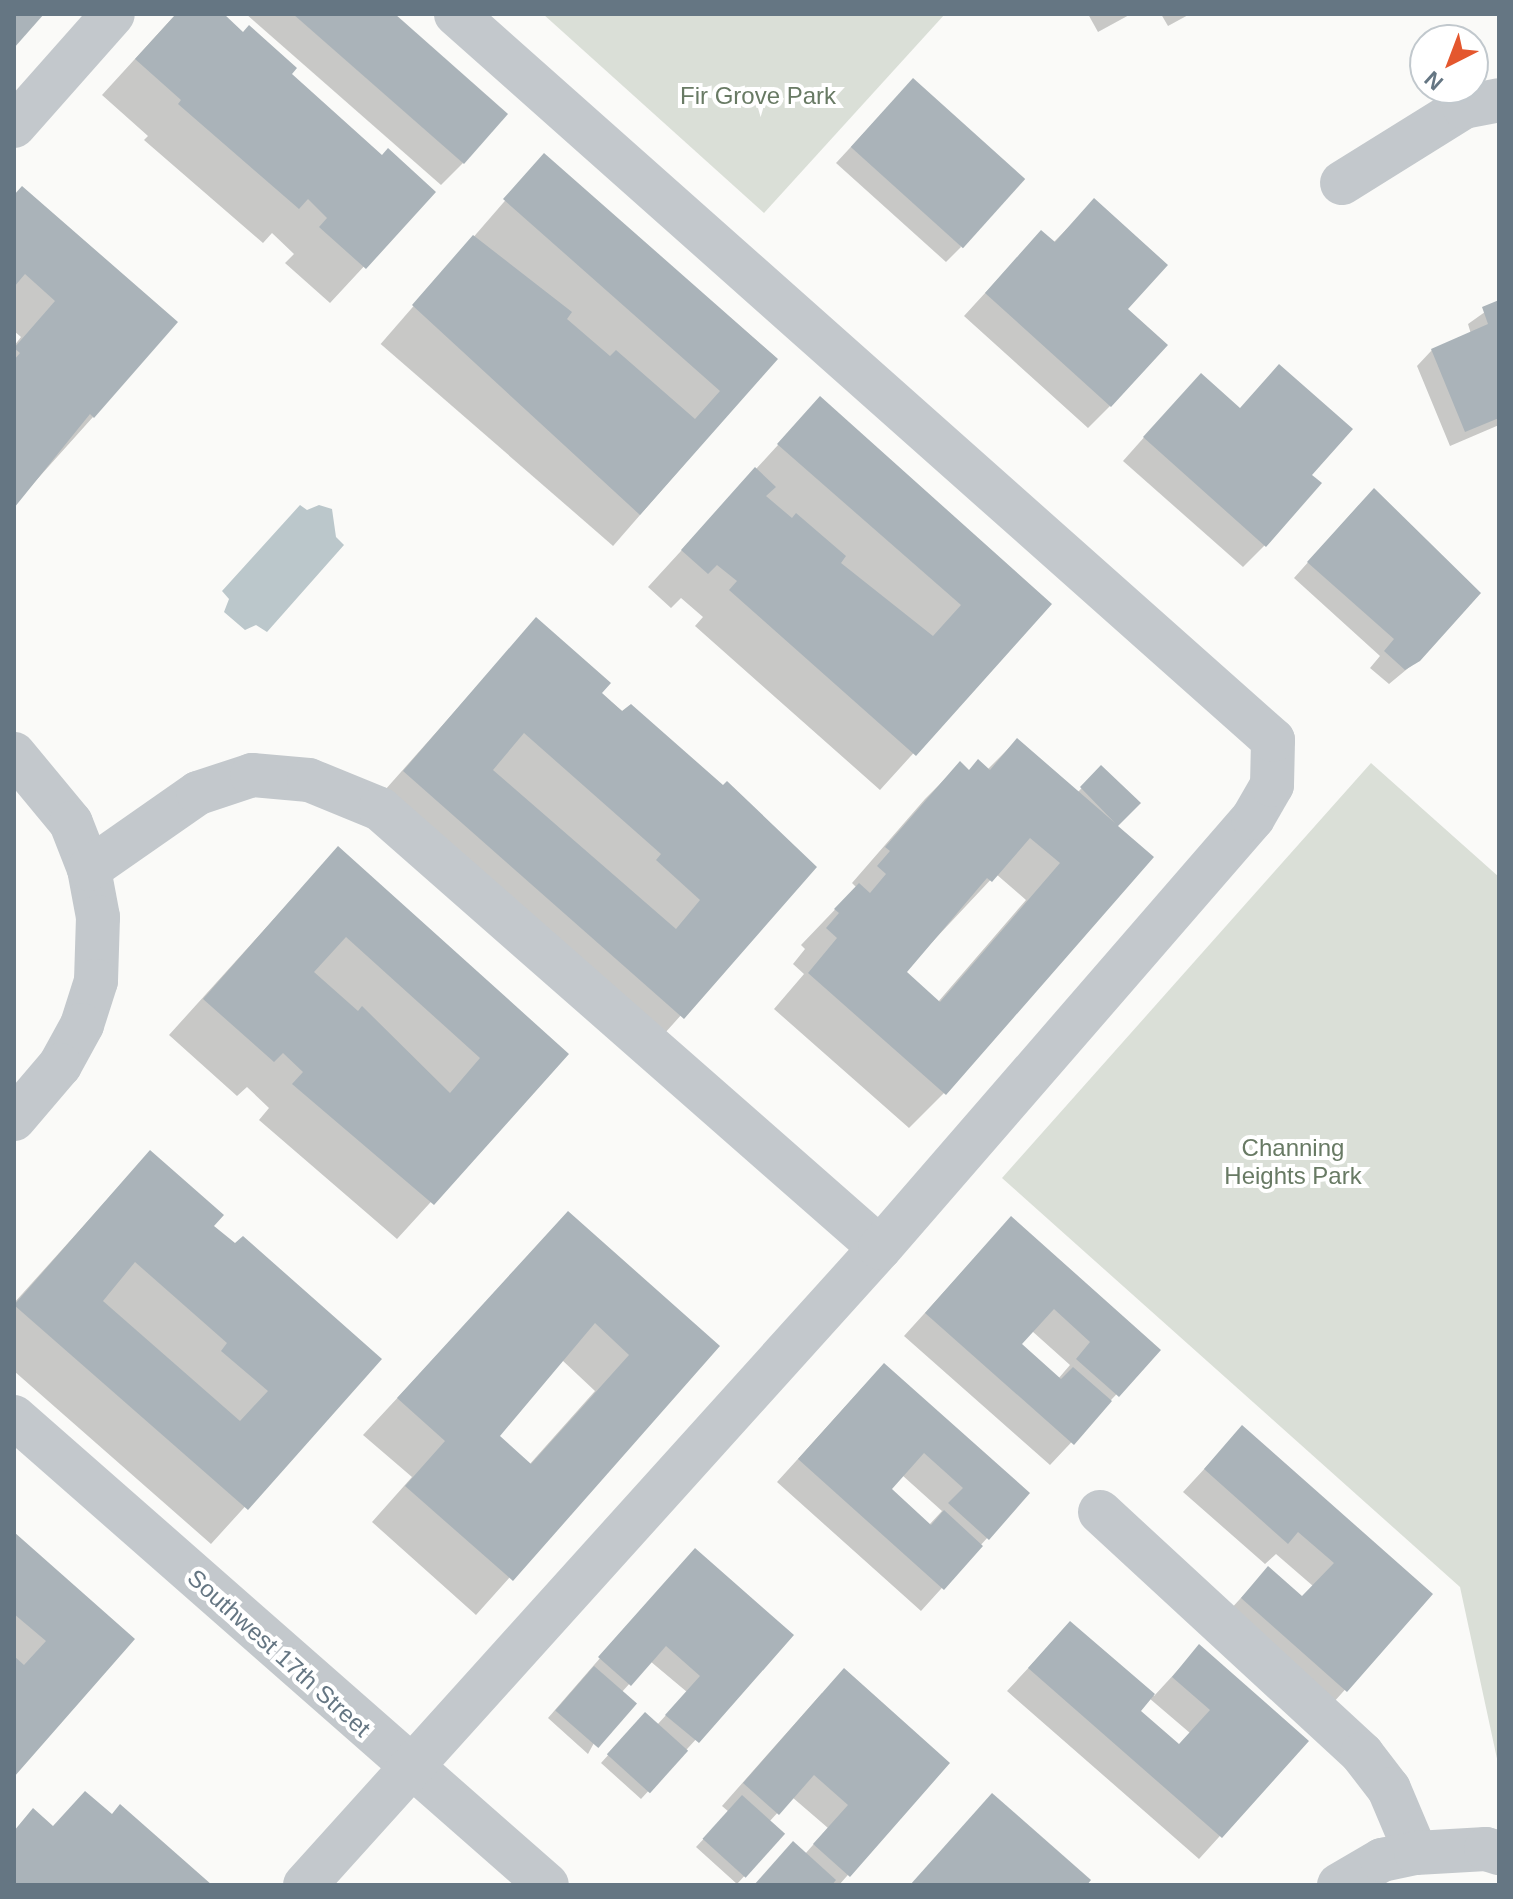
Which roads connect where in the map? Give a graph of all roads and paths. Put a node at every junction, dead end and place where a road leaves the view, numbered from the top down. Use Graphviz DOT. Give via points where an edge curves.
graph roads {
  1 [pos="113,14"];
  2 [pos="456,14"];
  3 [pos="1499,100"];
  4 [pos="14,126"];
  5 [pos="1342,183"];
  6 [pos="14,754"];
  7 [pos="89,869"];
  8 [pos="14,1119"];
  9 [pos="880,1248"];
  10 [pos="14,1417"];
  11 [pos="1100,1512"];
  12 [pos="408,1767"];
  13 [pos="1416,1853"];
  14 [pos="1499,1853"];
  15 [pos="305,1885"];
  16 [pos="547,1885"];
  17 [pos="1339,1885"];
  1 -- 4 [label="street"];
  2 -- 9 [label="street" via="1273,740 1272,785 1253,818"];
  3 -- 5 [label="street" via="1464,107"];
  6 -- 7 [label="street" via="71,823"];
  7 -- 8 [label="street" via="98,917 96,981 82,1025 60,1065"];
  7 -- 9 [label="street" via="198,793 252,775 309,780 380,809"];
  9 -- 12 [label="street"];
  10 -- 12 [label="street, Southwest 17th Street"];
  11 -- 13 [label="street" via="1362,1754 1389,1789"];
  12 -- 15 [label="street"];
  12 -- 16 [label="street, Southwest 17th Street"];
  13 -- 14 [label="street"];
  13 -- 17 [label="street" via="1382,1860"];
}
